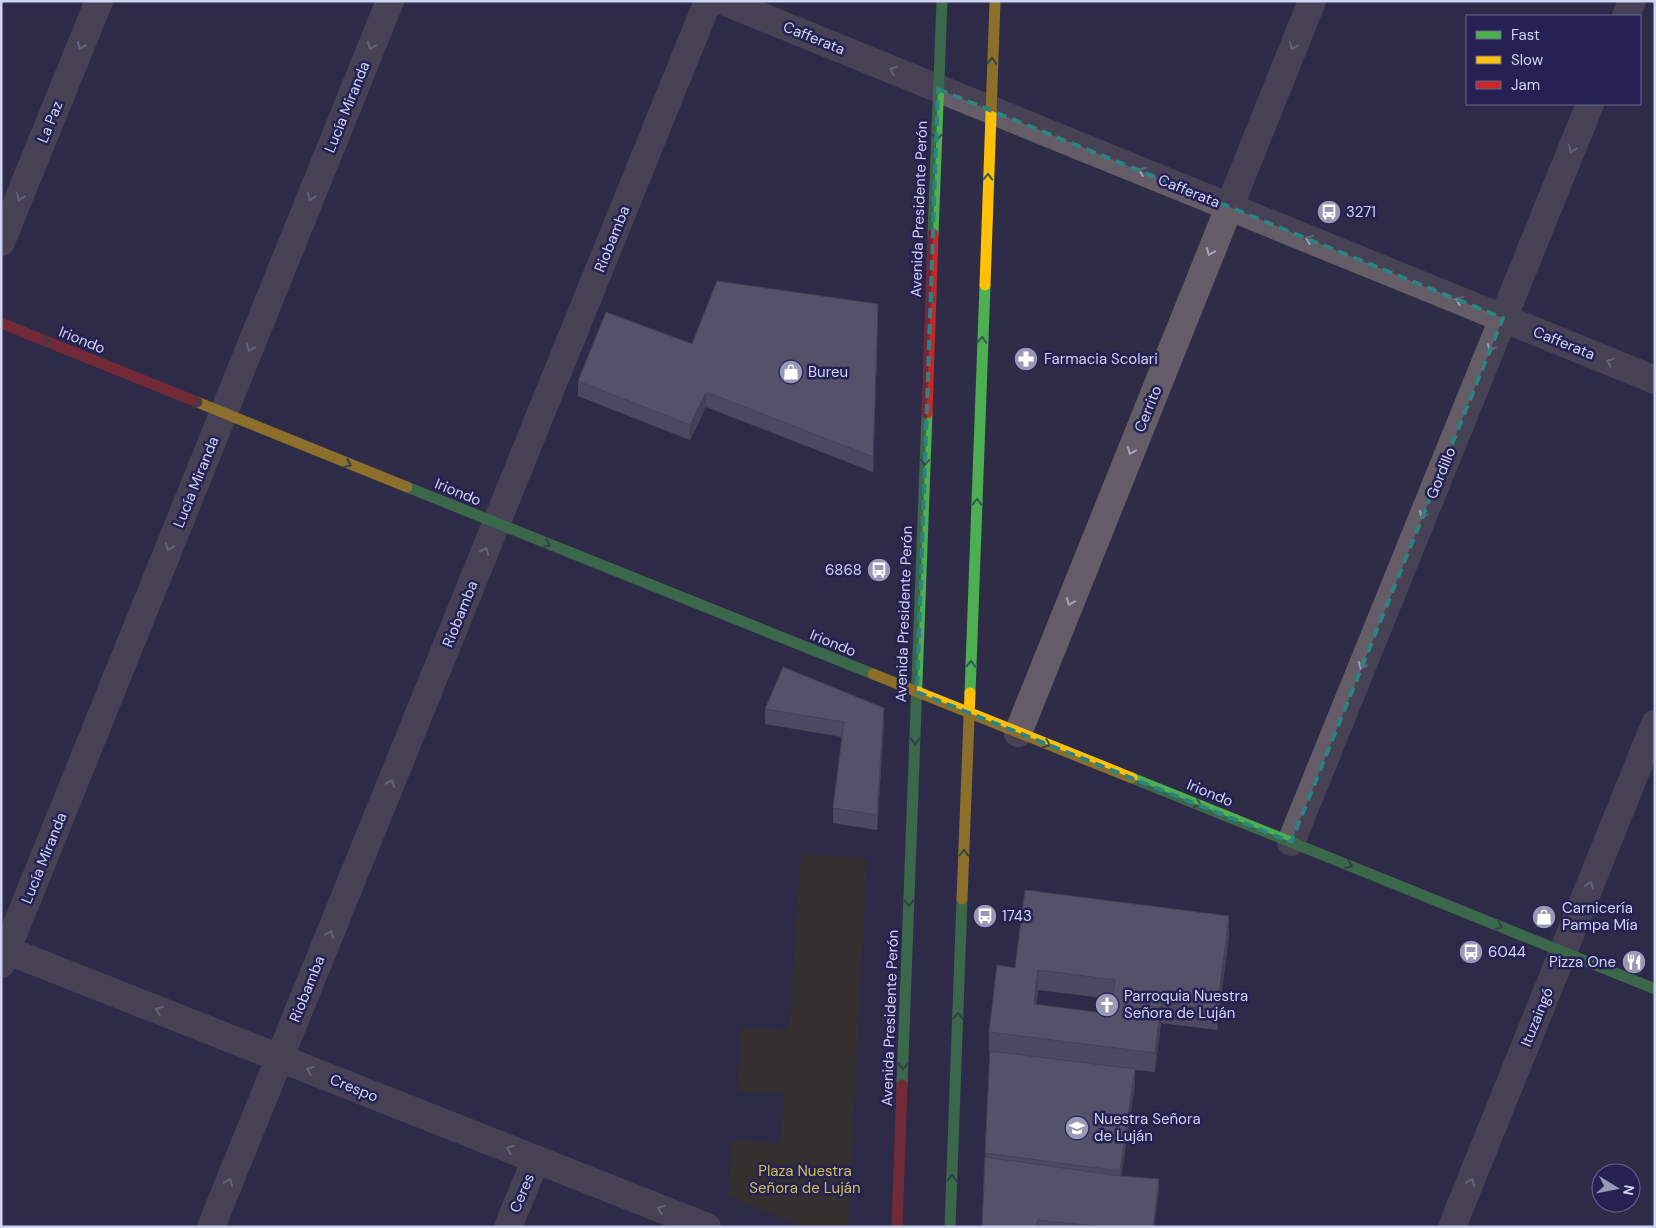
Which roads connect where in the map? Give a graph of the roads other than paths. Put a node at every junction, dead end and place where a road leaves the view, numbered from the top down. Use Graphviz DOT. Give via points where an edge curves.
graph roads {
  1 [pos="99,1"];
  2 [pos="390,1"];
  3 [pos="708,1"];
  4 [pos="723,1"];
  5 [pos="942,1"];
  6 [pos="995,1"];
  7 [pos="1312,1"];
  8 [pos="1632,1"];
  9 [pos="1626,15"];
  10 [pos="938,89"];
  11 [pos="1590,105"];
  12 [pos="990,110"];
  13 [pos="1228,206"];
  14 [pos="1,242"];
  15 [pos="1503,318"];
  16 [pos="1,323"];
  17 [pos="1655,380"];
  18 [pos="223,413"];
  19 [pos="496,524"];
  20 [pos="917,692"];
  21 [pos="969,713"];
  22 [pos="1655,724"];
  23 [pos="1018,733"];
  24 [pos="1291,842"];
  25 [pos="1563,952"];
  26 [pos="3,954"];
  27 [pos="1655,989"];
  28 [pos="280,1058"];
  29 [pos="536,1159"];
  30 [pos="211,1227"];
  31 [pos="508,1227"];
  32 [pos="707,1227"];
  33 [pos="897,1227"];
  34 [pos="950,1227"];
  35 [pos="1452,1227"];
  1 -- 14 [label="street, La Paz, one-way"];
  2 -- 18 [label="street, Lucía Miranda, one-way"];
  3 -- 19 [label="street, Riobamba"];
  10 -- 4 [label="street, Cafferata, one-way"];
  5 -- 10 [label="main road, Avenida Presidente Perón"];
  12 -- 6 [label="main road, one-way"];
  7 -- 13 [label="street, Cerrito, one-way"];
  8 -- 9 [label="street"];
  10 -- 12 [label="street, Cafferata"];
  10 -- 20 [label="main road, Avenida Presidente Perón, one-way"];
  11 -- 15 [label="street, Gordillo, one-way"];
  13 -- 12 [label="street, Cafferata, one-way"];
  21 -- 12 [label="main road, one-way"];
  15 -- 13 [label="street, Cafferata, one-way"];
  13 -- 23 [label="street, Cerrito, one-way"];
  17 -- 15 [label="street, Cafferata, one-way"];
  15 -- 24 [label="street, Gordillo, one-way"];
  16 -- 18 [label="main road, Iriondo, one-way"];
  18 -- 19 [label="main road, Iriondo, one-way"];
  18 -- 26 [label="street, Lucía Miranda, one-way"];
  19 -- 20 [label="main road, Iriondo, one-way"];
  28 -- 19 [label="street, Riobamba, one-way"];
  20 -- 21 [label="main road, Iriondo"];
  20 -- 33 [label="main road, Avenida Presidente Perón, one-way"];
  21 -- 23 [label="main road, Iriondo"];
  34 -- 21 [label="main road, one-way"];
  25 -- 22 [label="street, Ituzaingó, one-way"];
  23 -- 24 [label="main road, Iriondo, one-way"];
  24 -- 25 [label="main road, Iriondo, one-way"];
  25 -- 27 [label="main road, Iriondo"];
  35 -- 25 [label="street, Ituzaingó, one-way"];
  28 -- 26 [label="street, Crespo, one-way"];
  29 -- 28 [label="street, Crespo, one-way"];
  30 -- 28 [label="street, Riobamba, one-way"];
  29 -- 31 [label="street, Ceres"];
  32 -- 29 [label="street, Crespo, one-way"];
}
